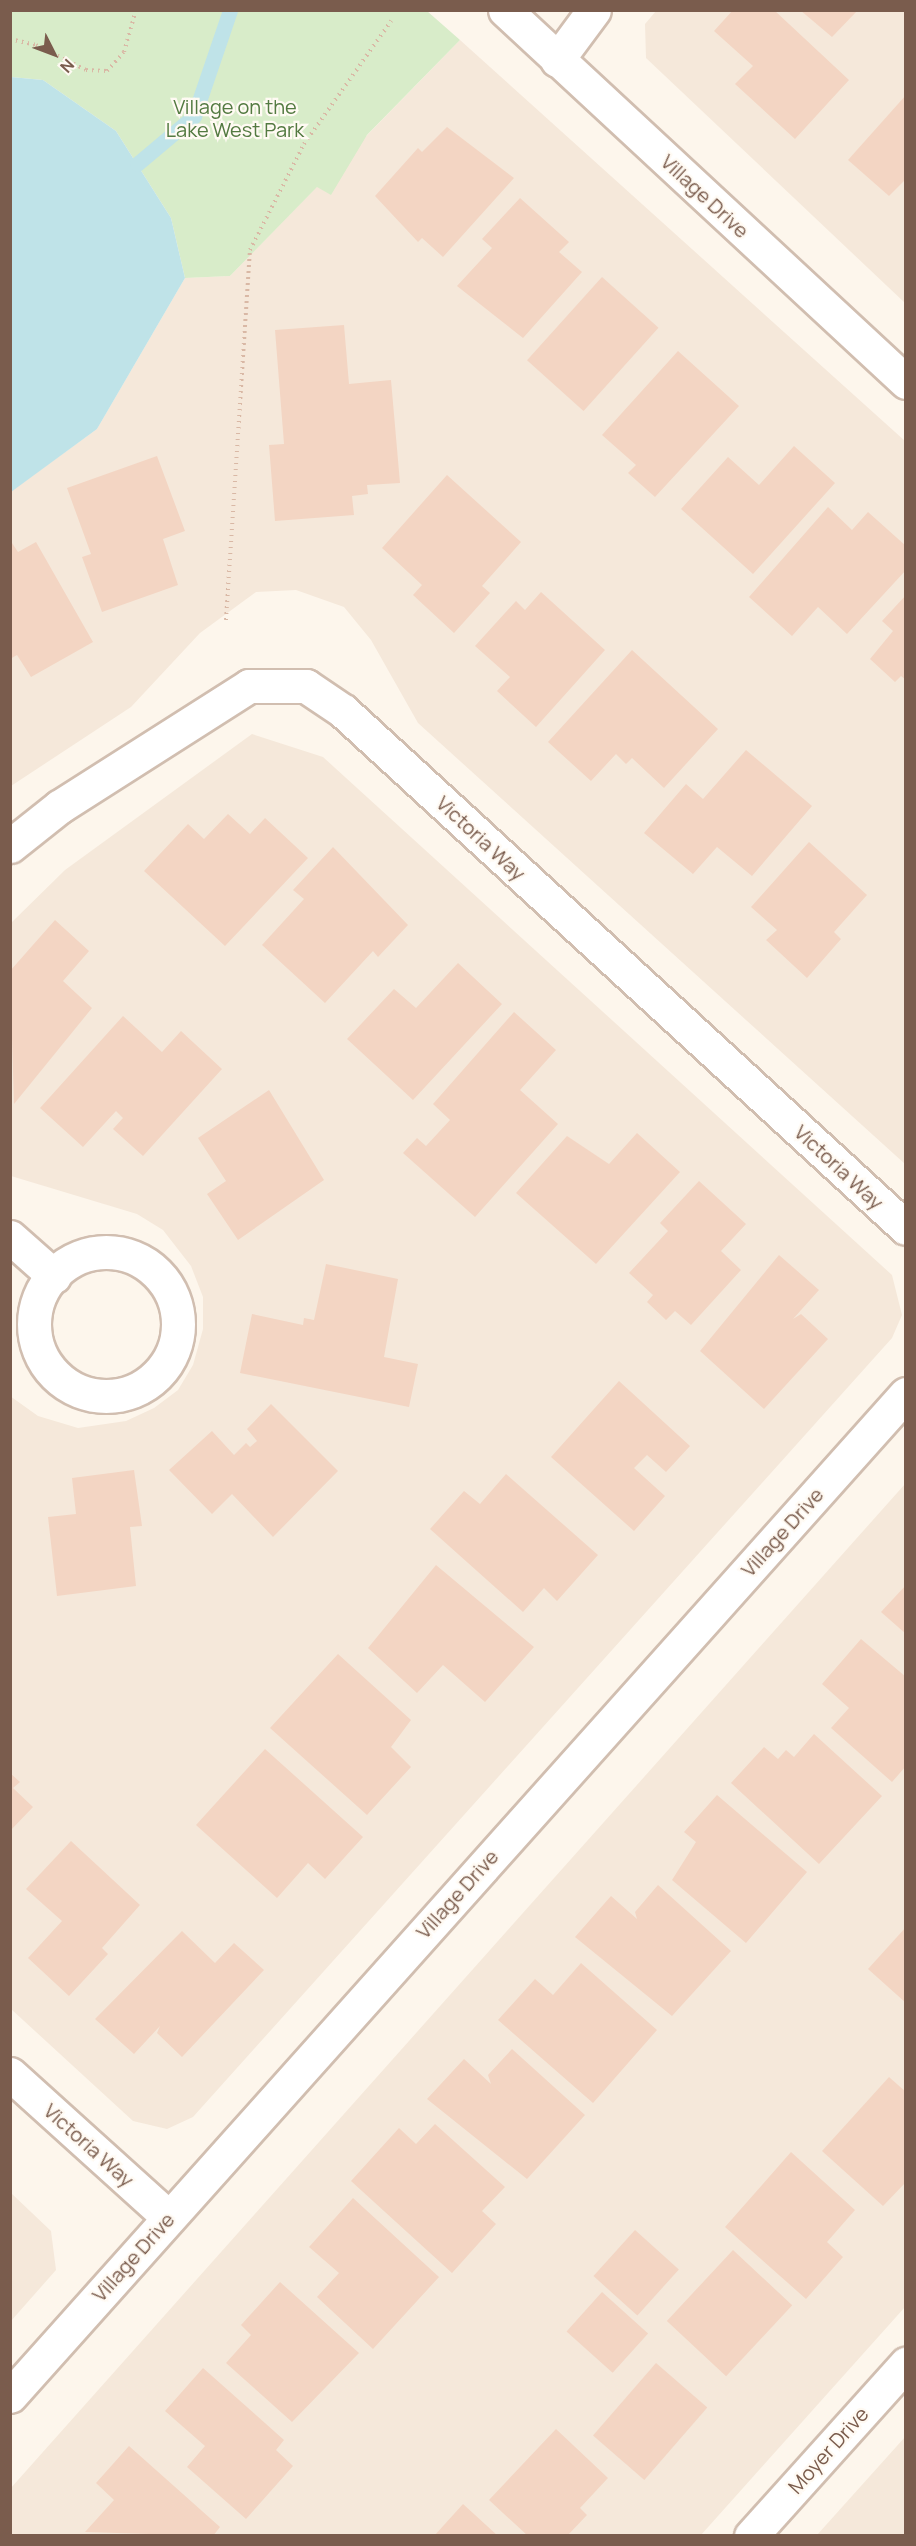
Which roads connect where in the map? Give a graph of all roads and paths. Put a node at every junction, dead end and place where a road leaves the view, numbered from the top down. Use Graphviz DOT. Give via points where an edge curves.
graph roads {
  1 [pos="135,10"];
  2 [pos="505,10"];
  3 [pos="594,10"];
  4 [pos="391,21"];
  5 [pos="10,39"];
  6 [pos="558,60"];
  7 [pos="906,382"];
  8 [pos="226,620"];
  9 [pos="10,846"];
  10 [pos="906,1228"];
  11 [pos="10,1237"];
  12 [pos="54,1276"];
  13 [pos="906,1394"];
  14 [pos="10,2074"];
  15 [pos="168,2217"];
  16 [pos="906,2364"];
  17 [pos="10,2396"];
  18 [pos="751,2535"];
  1 -- 5 [label="path" via="124,52 107,71 86,70 36,45"];
  2 -- 6 [label="street, Village Drive"];
  3 -- 6 [label="street"];
  4 -- 8 [label="path" via="329,103 250,250"];
  6 -- 7 [label="street, Village Drive"];
  9 -- 10 [label="street, Victoria Way" via="59,807 249,686 306,686 343,711"];
  11 -- 12 [label="street"];
  12 -- 12 [label="street" via="35,1307 33,1333 52,1374 72,1389 107,1397 132,1392 154,1379 176,1340 178,1316 160,1275 139,1259 115,1252 89,1253"];
  13 -- 15 [label="street, Village Drive"];
  14 -- 15 [label="street, Victoria Way"];
  15 -- 17 [label="street, Village Drive"];
  16 -- 18 [label="street, Moyer Drive"];
}
